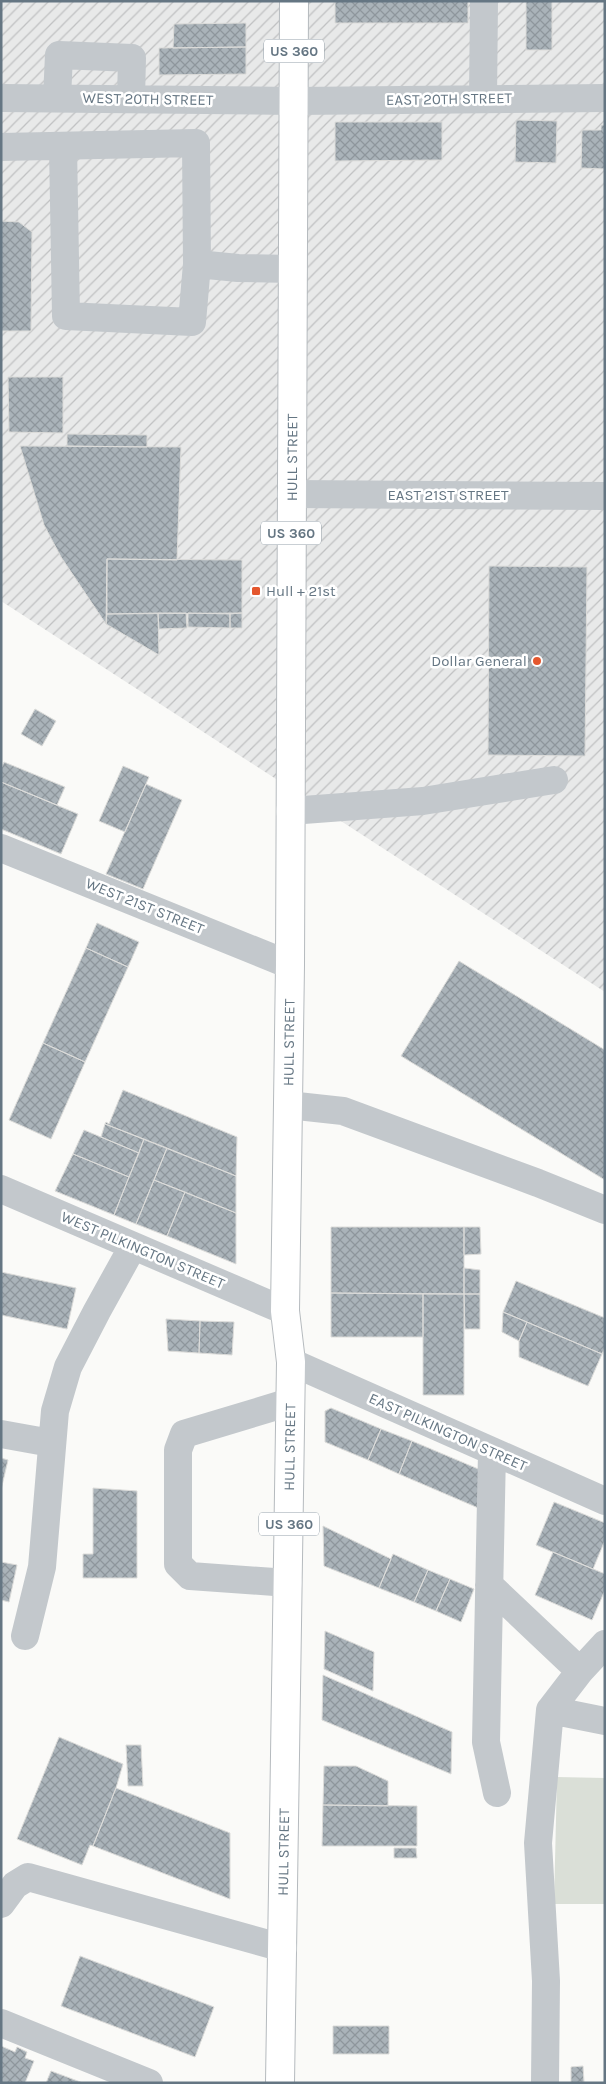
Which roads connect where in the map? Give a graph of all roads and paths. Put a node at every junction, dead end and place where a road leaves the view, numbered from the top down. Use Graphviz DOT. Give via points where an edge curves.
graph roads {
  1 [pos="294,1"];
  2 [pos="484,1"];
  3 [pos="1,98"];
  4 [pos="57,98"];
  5 [pos="605,98"];
  6 [pos="131,99"];
  7 [pos="482,99"];
  8 [pos="294,101"];
  9 [pos="63,146"];
  10 [pos="1,147"];
  11 [pos="197,264"];
  12 [pos="293,269"];
  13 [pos="291,494"];
  14 [pos="605,496"];
  15 [pos="554,780"];
  16 [pos="290,811"];
  17 [pos="1,848"];
  18 [pos="290,965"];
  19 [pos="288,1105"];
  20 [pos="1,1189"];
  21 [pos="605,1210"];
  22 [pos="133,1246"];
  23 [pos="285,1311"];
  24 [pos="291,1362"];
  25 [pos="290,1402"];
  26 [pos="1,1434"];
  27 [pos="52,1443"];
  28 [pos="492,1452"];
  29 [pos="605,1501"];
  30 [pos="288,1583"];
  31 [pos="490,1585"];
  32 [pos="25,1636"];
  33 [pos="605,1644"];
  34 [pos="580,1671"];
  35 [pos="550,1710"];
  36 [pos="605,1721"];
  37 [pos="497,1793"];
  38 [pos="1,1904"];
  39 [pos="283,1948"];
  40 [pos="1,2023"];
  41 [pos="149,2083"];
  42 [pos="280,2083"];
  43 [pos="545,2083"];
  1 -- 8 [label="main road, HULL STREET / US 360"];
  2 -- 7 [label="street"];
  3 -- 4 [label="street, WEST 20TH STREET"];
  4 -- 6 [label="street, WEST 20TH STREET"];
  4 -- 6 [label="street" via="59,55 132,58"];
  5 -- 7 [label="street, EAST 20TH STREET"];
  6 -- 8 [label="street, WEST 20TH STREET"];
  7 -- 8 [label="street, EAST 20TH STREET"];
  8 -- 12 [label="main road, HULL STREET / US 360"];
  9 -- 10 [label="street"];
  9 -- 11 [label="street" via="196,143"];
  9 -- 11 [label="street" via="66,316 192,322"];
  11 -- 12 [label="street"];
  12 -- 13 [label="main road, HULL STREET / US 360"];
  13 -- 14 [label="street, EAST 21ST STREET"];
  13 -- 16 [label="main road, HULL STREET / US 360"];
  15 -- 16 [label="street" via="423,801"];
  16 -- 18 [label="main road, HULL STREET / US 360"];
  17 -- 18 [label="street, WEST 21ST STREET"];
  18 -- 19 [label="main road, HULL STREET / US 360"];
  19 -- 21 [label="street" via="342,1111"];
  19 -- 23 [label="main road, HULL STREET / US 360"];
  20 -- 22 [label="street, WEST PILKINGTON STREET"];
  22 -- 23 [label="street, WEST PILKINGTON STREET"];
  22 -- 27 [label="street" via="68,1367 55,1411"];
  23 -- 24 [label="main road, HULL STREET / US 360"];
  24 -- 25 [label="main road, HULL STREET / US 360"];
  24 -- 28 [label="street, EAST PILKINGTON STREET"];
  25 -- 30 [label="main road, HULL STREET / US 360"];
  25 -- 30 [label="street" via="184,1434 178,1450 178,1564 190,1576"];
  26 -- 27 [label="street"];
  27 -- 32 [label="street" via="42,1567"];
  28 -- 29 [label="street, EAST PILKINGTON STREET"];
  28 -- 31 [label="street"];
  30 -- 39 [label="main road, HULL STREET / US 360"];
  31 -- 34 [label="street"];
  31 -- 37 [label="street" via="486,1742"];
  33 -- 34 [label="street"];
  34 -- 35 [label="street"];
  35 -- 36 [label="street"];
  35 -- 43 [label="street" via="538,1843 546,1981"];
  38 -- 39 [label="street" via="15,1884 28,1877"];
  39 -- 42 [label="main road, HULL STREET / US 360"];
  40 -- 41 [label="street"];
}
